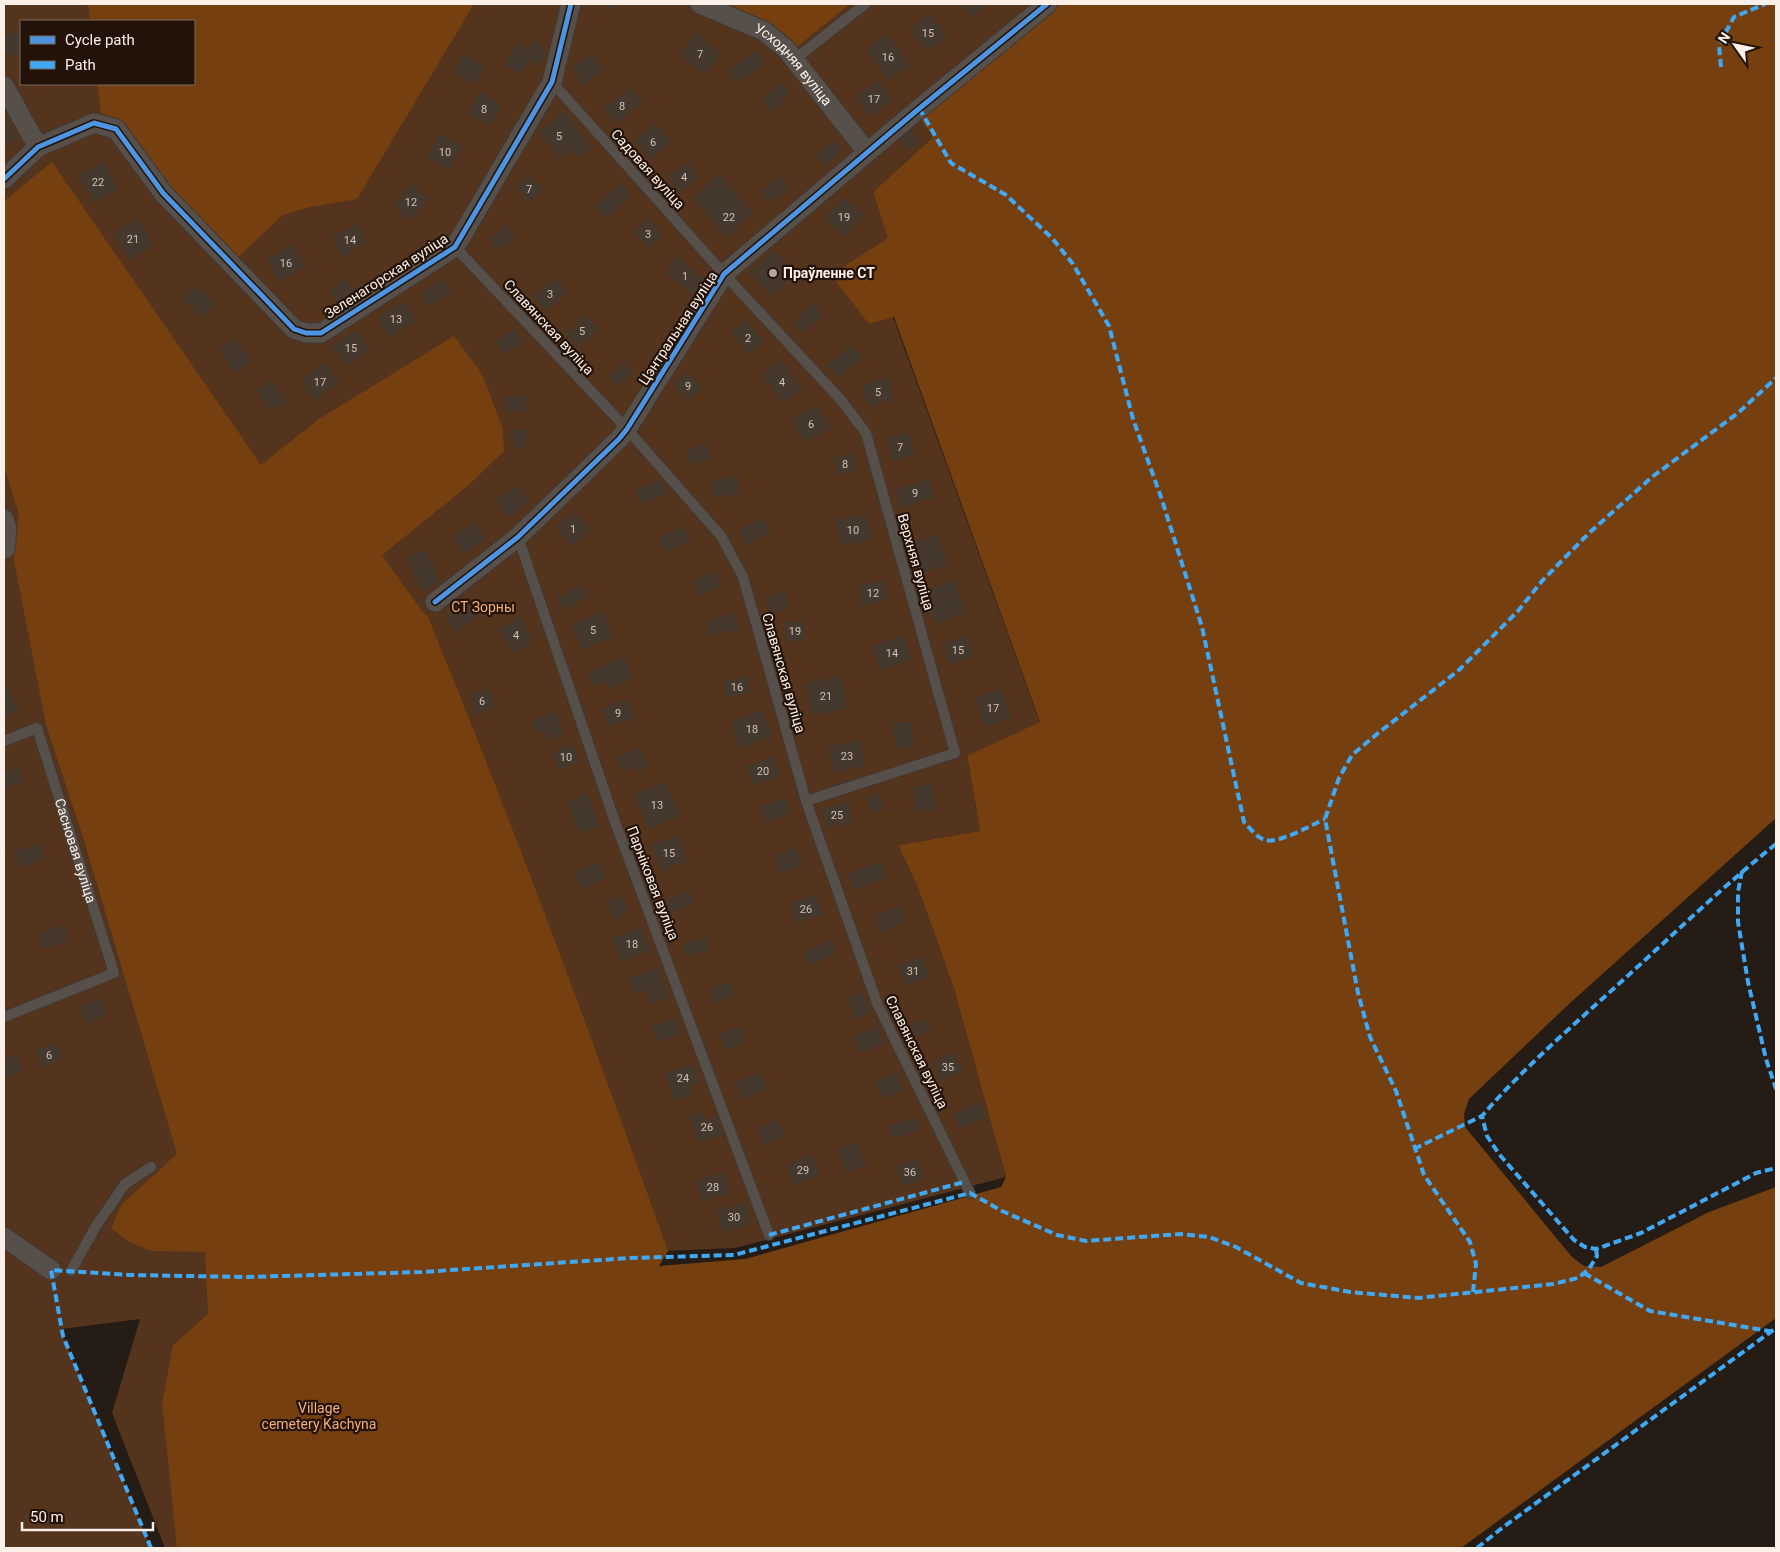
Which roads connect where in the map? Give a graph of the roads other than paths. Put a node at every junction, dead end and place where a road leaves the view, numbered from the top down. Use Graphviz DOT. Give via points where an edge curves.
graph roads {
  1 [pos="571,4"];
  2 [pos="700,4"];
  3 [pos="865,4"];
  4 [pos="1047,4"];
  5 [pos="794,60"];
  6 [pos="552,82"];
  7 [pos="4,86"];
  8 [pos="38,147"];
  9 [pos="867,152"];
  10 [pos="4,178"];
  11 [pos="455,247"];
  12 [pos="724,274"];
  13 [pos="627,429"];
  14 [pos="4,520"];
  15 [pos="518,538"];
  16 [pos="4,549"];
  17 [pos="435,602"];
  18 [pos="4,741"];
  19 [pos="806,801"];
  20 [pos="4,1017"];
  21 [pos="151,1167"];
  22 [pos="970,1193"];
  23 [pos="769,1235"];
  24 [pos="4,1237"];
  25 [pos="51,1270"];
  26 [pos="71,1271"];
  1 -- 6 [label="street, Зеленагорская вуліца"];
  2 -- 5 [label="street, Усходняя вуліца" via="764,31"];
  3 -- 5 [label="lane"];
  4 -- 9 [label="street, Цэнтральная вуліца"];
  5 -- 9 [label="street, Усходняя вуліца"];
  6 -- 11 [label="street, Зеленагорская вуліца"];
  6 -- 12 [label="lane, Садовая вуліца"];
  7 -- 8 [label="street"];
  8 -- 10 [label="street"];
  8 -- 11 [label="street, Зеленагорская вуліца" via="94,123 116,129 163,193 294,329 306,333 321,333"];
  9 -- 12 [label="street, Цэнтральная вуліца"];
  11 -- 13 [label="lane, Славянская вуліца"];
  12 -- 13 [label="street, Цэнтральная вуліца"];
  12 -- 19 [label="lane, Верхняя вуліца" via="841,400 866,432 955,753"];
  13 -- 15 [label="street, Цэнтральная вуліца"];
  13 -- 19 [label="lane, Славянская вуліца" via="721,536 743,577"];
  14 -- 16 [label="street" via="7,529"];
  15 -- 17 [label="street, Цэнтральная вуліца"];
  15 -- 23 [label="lane, Парніковая вуліца" via="614,819"];
  18 -- 20 [label="lane, Сасновая вуліца" via="37,728 114,973"];
  19 -- 22 [label="lane, Славянская вуліца" via="877,1004"];
  21 -- 26 [label="lane" via="125,1184"];
  24 -- 25 [label="street"];
}
